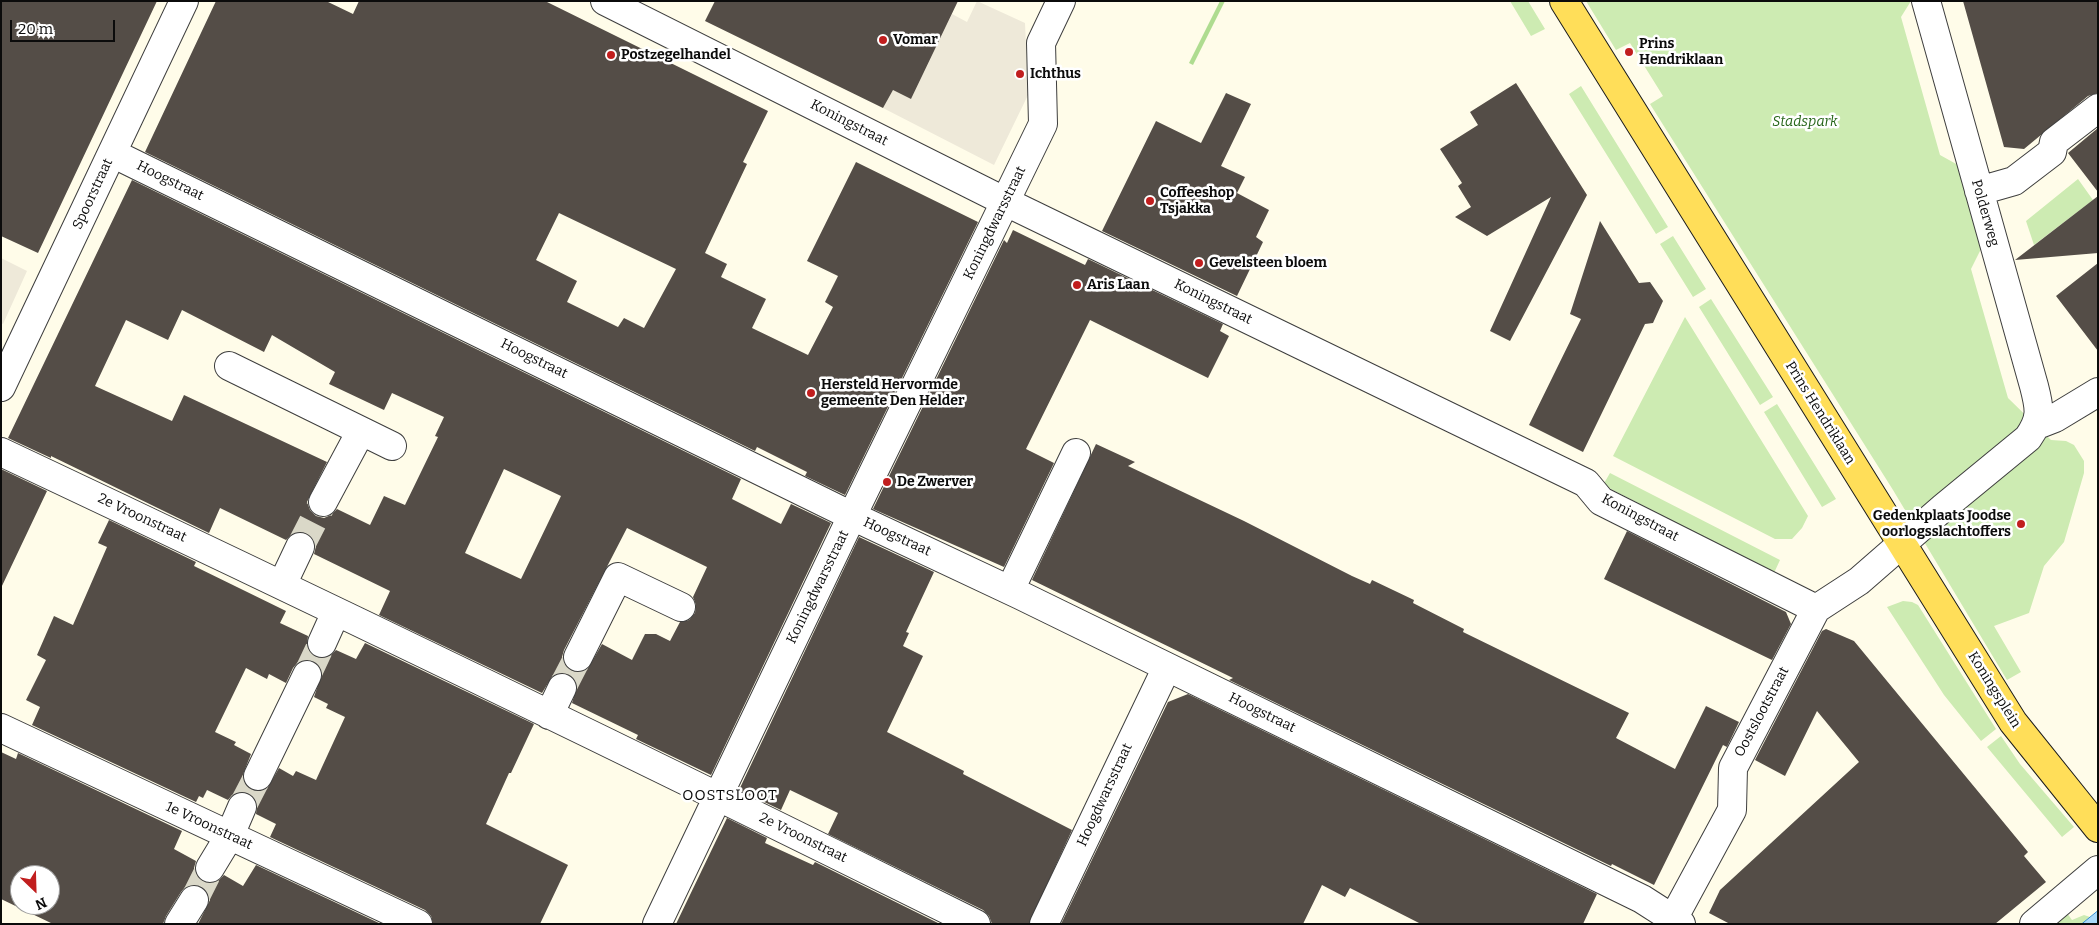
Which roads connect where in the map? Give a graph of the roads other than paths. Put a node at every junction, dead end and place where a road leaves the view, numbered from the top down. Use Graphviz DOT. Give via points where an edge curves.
graph roads {
  1 [pos="184,1"];
  2 [pos="605,1"];
  3 [pos="1061,1"];
  4 [pos="1564,1"];
  5 [pos="1926,1"];
  6 [pos="2098,108"];
  7 [pos="112,154"];
  8 [pos="1979,192"];
  9 [pos="1006,202"];
  10 [pos="229,366"];
  11 [pos="1,387"];
  12 [pos="2095,397"];
  13 [pos="2038,425"];
  14 [pos="361,431"];
  15 [pos="392,446"];
  16 [pos="1,452"];
  17 [pos="1076,453"];
  18 [pos="323,502"];
  19 [pos="852,516"];
  20 [pos="1902,544"];
  21 [pos="300,547"];
  22 [pos="282,585"];
  23 [pos="1015,592"];
  24 [pos="681,607"];
  25 [pos="1816,609"];
  26 [pos="336,612"];
  27 [pos="322,643"];
  28 [pos="578,657"];
  29 [pos="1167,667"];
  30 [pos="307,675"];
  31 [pos="562,688"];
  32 [pos="549,715"];
  33 [pos="1,728"];
  34 [pos="258,776"];
  35 [pos="718,796"];
  36 [pos="242,808"];
  37 [pos="2098,828"];
  38 [pos="230,836"];
  39 [pos="210,868"];
  40 [pos="2098,870"];
  41 [pos="194,900"];
  42 [pos="1674,922"];
  43 [pos="179,924"];
  44 [pos="418,924"];
  45 [pos="657,924"];
  46 [pos="976,924"];
  47 [pos="1044,924"];
  48 [pos="2034,924"];
  1 -- 7 [label="street, Spoorstraat"];
  2 -- 9 [label="street, Koningstraat"];
  3 -- 9 [label="street, Koningdwarsstraat" via="1040,43 1043,124"];
  4 -- 20 [label="main road, Prins Hendriklaan"];
  5 -- 8 [label="street, Polderweg"];
  6 -- 8 [label="street" via="2054,142 2052,152 2014,181"];
  7 -- 11 [label="street, Spoorstraat"];
  7 -- 19 [label="street, Hoogstraat"];
  8 -- 13 [label="street, Polderweg" via="2034,386"];
  9 -- 19 [label="street, Koningdwarsstraat"];
  9 -- 25 [label="street, Koningstraat" via="1586,483 1601,501"];
  10 -- 14 [label="street"];
  12 -- 13 [label="street"];
  13 -- 20 [label="street" via="2028,438"];
  14 -- 15 [label="street"];
  14 -- 18 [label="street"];
  16 -- 22 [label="street, 2e Vroonstraat"];
  17 -- 23 [label="street"];
  19 -- 23 [label="street, Hoogstraat"];
  19 -- 35 [label="street, Koningdwarsstraat"];
  20 -- 25 [label="street" via="1859,582"];
  20 -- 37 [label="main road, Koningsplein" via="2013,722"];
  21 -- 22 [label="street"];
  22 -- 26 [label="street, 2e Vroonstraat"];
  23 -- 29 [label="street, Hoogstraat"];
  24 -- 28 [label="street" via="618,577"];
  25 -- 42 [label="street, Oostslootstraat" via="1733,768 1732,810"];
  26 -- 27 [label="street"];
  26 -- 32 [label="street, 2e Vroonstraat"];
  29 -- 42 [label="street, Hoogstraat" via="1642,899"];
  29 -- 47 [label="street, Hoogdwarsstraat"];
  30 -- 34 [label="street"];
  31 -- 32 [label="street"];
  32 -- 35 [label="street, 2e Vroonstraat"];
  33 -- 38 [label="street, 1e Vroonstraat"];
  35 -- 45 [label="street, Koningdwarsstraat"];
  35 -- 46 [label="street, 2e Vroonstraat"];
  36 -- 38 [label="street"];
  38 -- 39 [label="street"];
  38 -- 44 [label="street, 1e Vroonstraat"];
  40 -- 48 [label="street"];
  41 -- 43 [label="street"];
}
